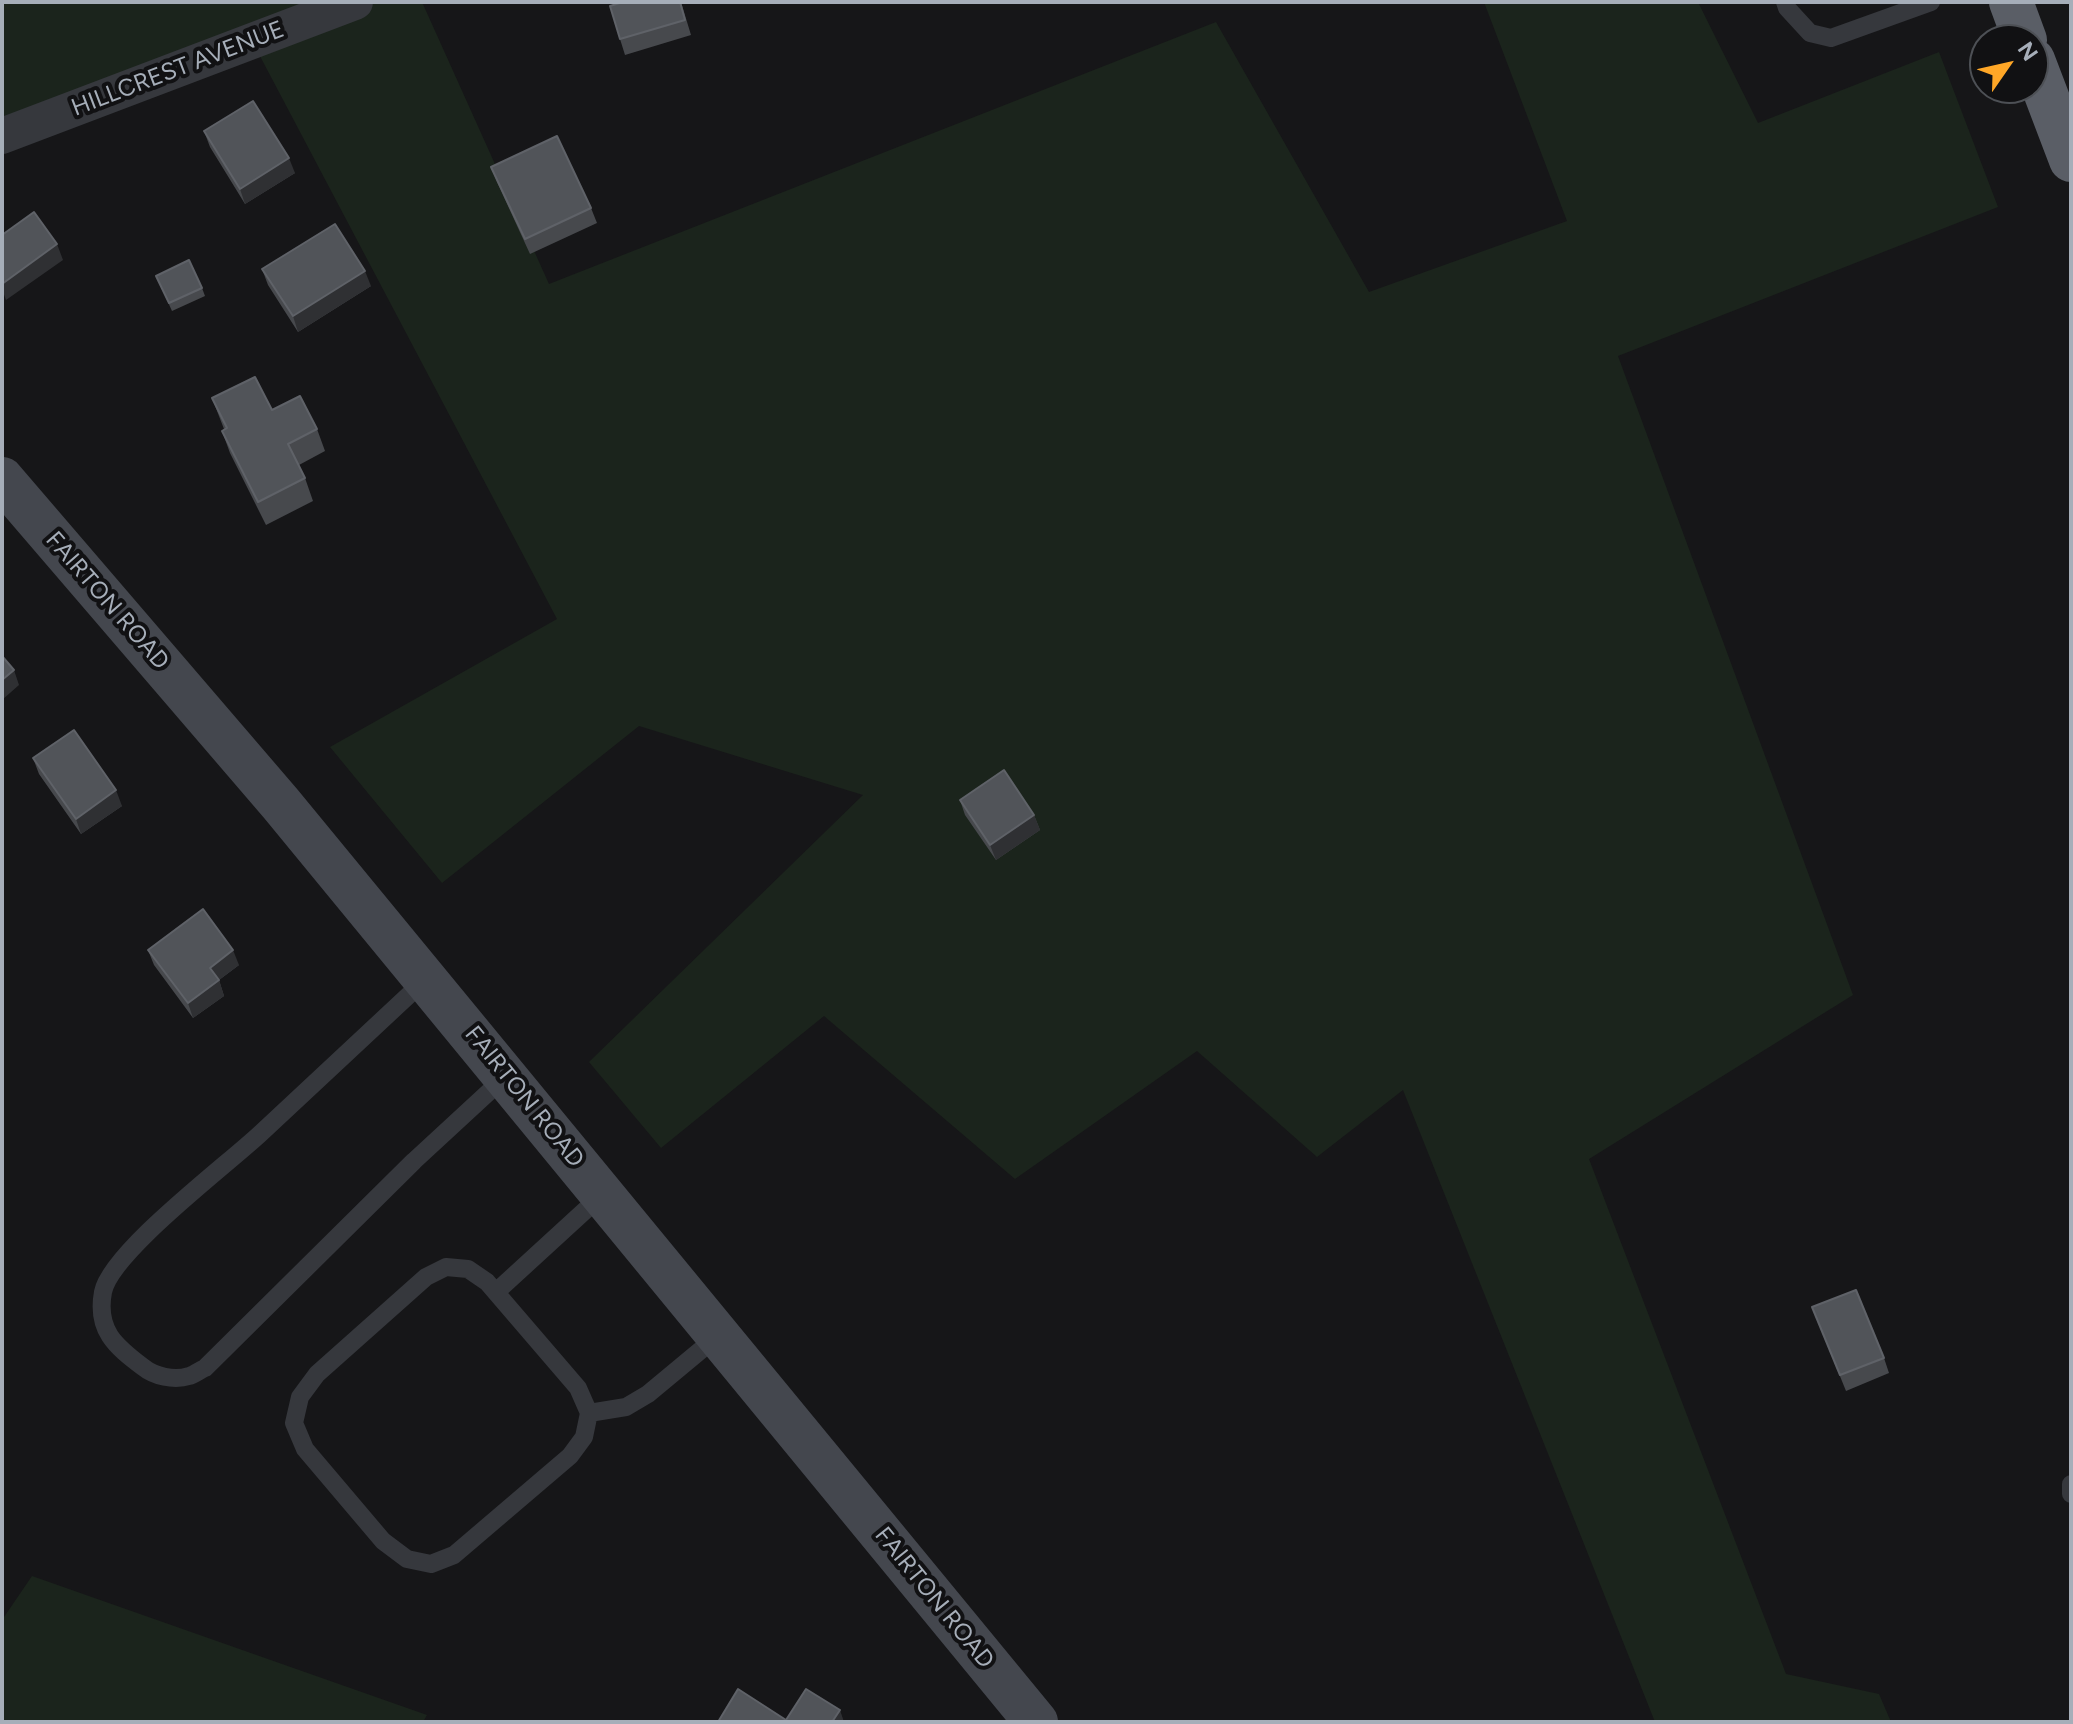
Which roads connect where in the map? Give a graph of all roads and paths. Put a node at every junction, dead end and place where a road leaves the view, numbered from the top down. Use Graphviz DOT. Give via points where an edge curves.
graph roads {
  1 [pos="355,2"];
  2 [pos="1785,2"];
  3 [pos="1931,2"];
  4 [pos="2011,2"];
  5 [pos="2019,24"];
  6 [pos="2049,102"];
  7 [pos="2,136"];
  8 [pos="2071,160"];
  9 [pos="2,479"];
  10 [pos="426,979"];
  11 [pos="507,1076"];
  12 [pos="603,1193"];
  13 [pos="496,1292"];
  14 [pos="719,1335"];
  15 [pos="589,1413"];
  16 [pos="2071,1484"];
  17 [pos="2071,1494"];
  18 [pos="1036,1722"];
  1 -- 7 [label="street, HILLCREST AVENUE"];
  2 -- 3 [label="lane" via="1810,33 1831,38"];
  4 -- 5 [label="highway"];
  6 -- 8 [label="highway"];
  9 -- 10 [label="main road, FAIRTON ROAD"];
  10 -- 11 [label="main road, FAIRTON ROAD"];
  10 -- 11 [label="lane" via="124,1257 103,1292 101,1318 108,1335 150,1372 173,1378 205,1368"];
  11 -- 12 [label="main road, FAIRTON ROAD"];
  12 -- 13 [label="lane"];
  12 -- 14 [label="main road, FAIRTON ROAD"];
  13 -- 15 [label="lane" via="578,1388"];
  13 -- 15 [label="lane" via="468,1269 446,1267 426,1277 317,1374 300,1397 294,1423 305,1449 383,1541 407,1559 431,1564 454,1555 570,1456 584,1437"];
  14 -- 15 [label="lane" via="648,1394 626,1407"];
  14 -- 18 [label="main road, FAIRTON ROAD"];
  16 -- 17 [label="lane"];
}
